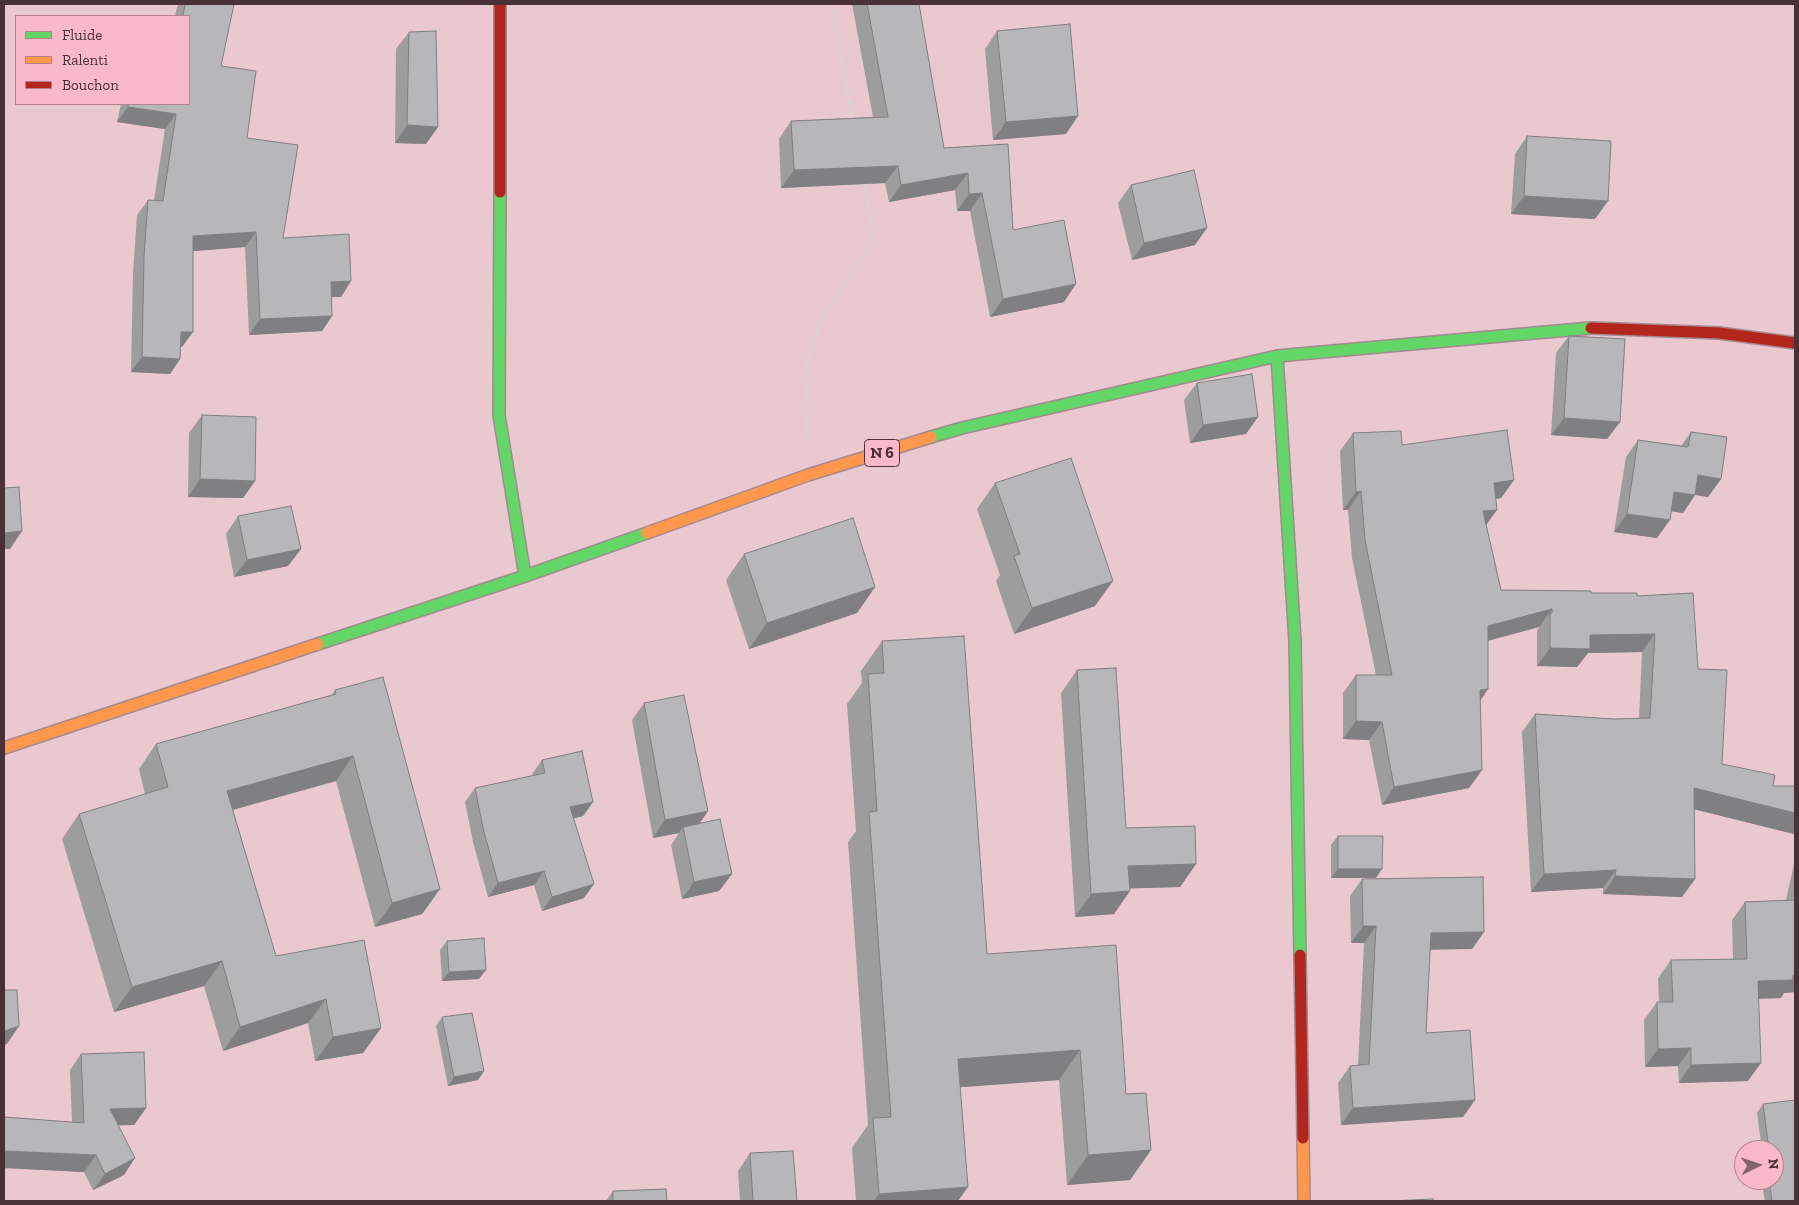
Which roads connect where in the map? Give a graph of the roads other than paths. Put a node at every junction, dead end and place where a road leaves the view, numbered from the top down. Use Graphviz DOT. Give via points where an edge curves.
graph roads {
  1 [pos="500,4"];
  2 [pos="1795,343"];
  3 [pos="1277,356"];
  4 [pos="525,576"];
  5 [pos="4,748"];
  6 [pos="1304,1201"];
  1 -- 4 [label="main road" via="499,415"];
  2 -- 3 [label="main road, N 6" via="1719,333 1585,328"];
  3 -- 4 [label="main road, N 6" via="962,428 808,475"];
  3 -- 6 [label="main road" via="1295,641"];
  4 -- 5 [label="main road, N 6"];
}
